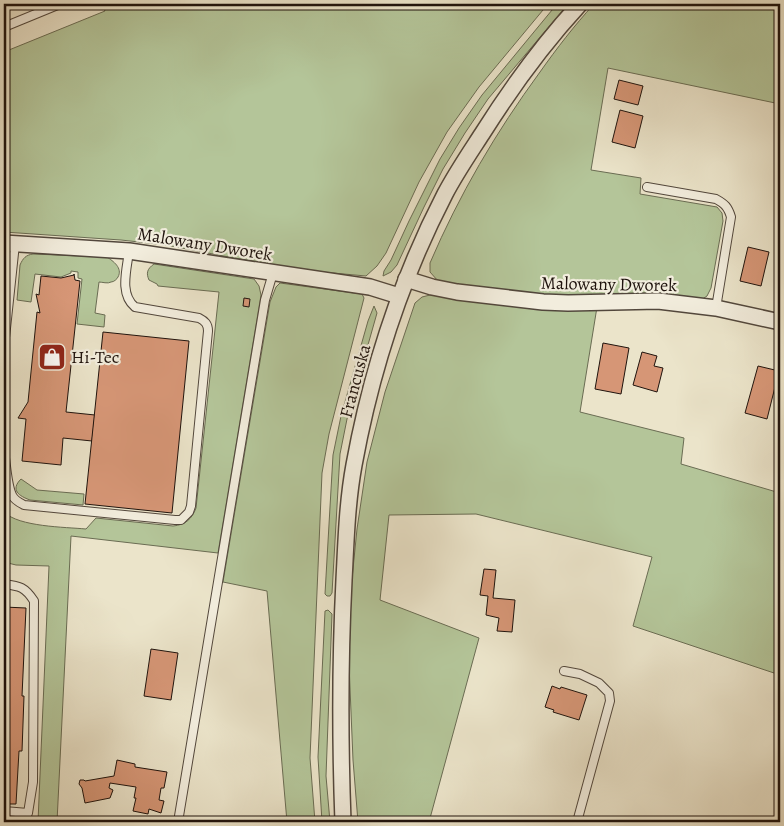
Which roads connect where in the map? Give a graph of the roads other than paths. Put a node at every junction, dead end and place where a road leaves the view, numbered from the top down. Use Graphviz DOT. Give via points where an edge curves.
graph roads {
  1 [pos="60,4"];
  2 [pos="580,4"];
  3 [pos="4,27"];
  4 [pos="647,187"];
  5 [pos="10,244"];
  6 [pos="129,251"];
  7 [pos="272,273"];
  8 [pos="406,279"];
  9 [pos="400,296"];
  10 [pos="716,308"];
  11 [pos="780,322"];
  12 [pos="4,347"];
  13 [pos="4,451"];
  14 [pos="4,584"];
  15 [pos="564,671"];
  16 [pos="4,811"];
  17 [pos="178,822"];
  18 [pos="343,822"];
  19 [pos="577,822"];
  1 -- 3 [label="lane"];
  2 -- 8 [label="street, Francuska" via="505,97 462,164"];
  4 -- 10 [label="lane" via="716,199 729,210 731,217"];
  5 -- 6 [label="street, Malowany Dworek"];
  5 -- 12 [label="lane"];
  6 -- 7 [label="street, Malowany Dworek"];
  6 -- 13 [label="lane" via="126,283 131,304 199,318 208,325 189,512 181,520 175,520 24,505 12,496"];
  7 -- 9 [label="street, Malowany Dworek" via="370,288"];
  7 -- 17 [label="lane"];
  8 -- 9 [label="street, Francuska"];
  8 -- 10 [label="street, Malowany Dworek" via="457,292 542,302 658,301"];
  9 -- 18 [label="street, Francuska" via="384,343 353,467 346,529 340,710"];
  10 -- 11 [label="street, Malowany Dworek"];
  14 -- 16 [label="lane" via="19,586 34,601 33,782 28,812"];
  15 -- 19 [label="lane" via="599,683 609,692 610,701"];
}
